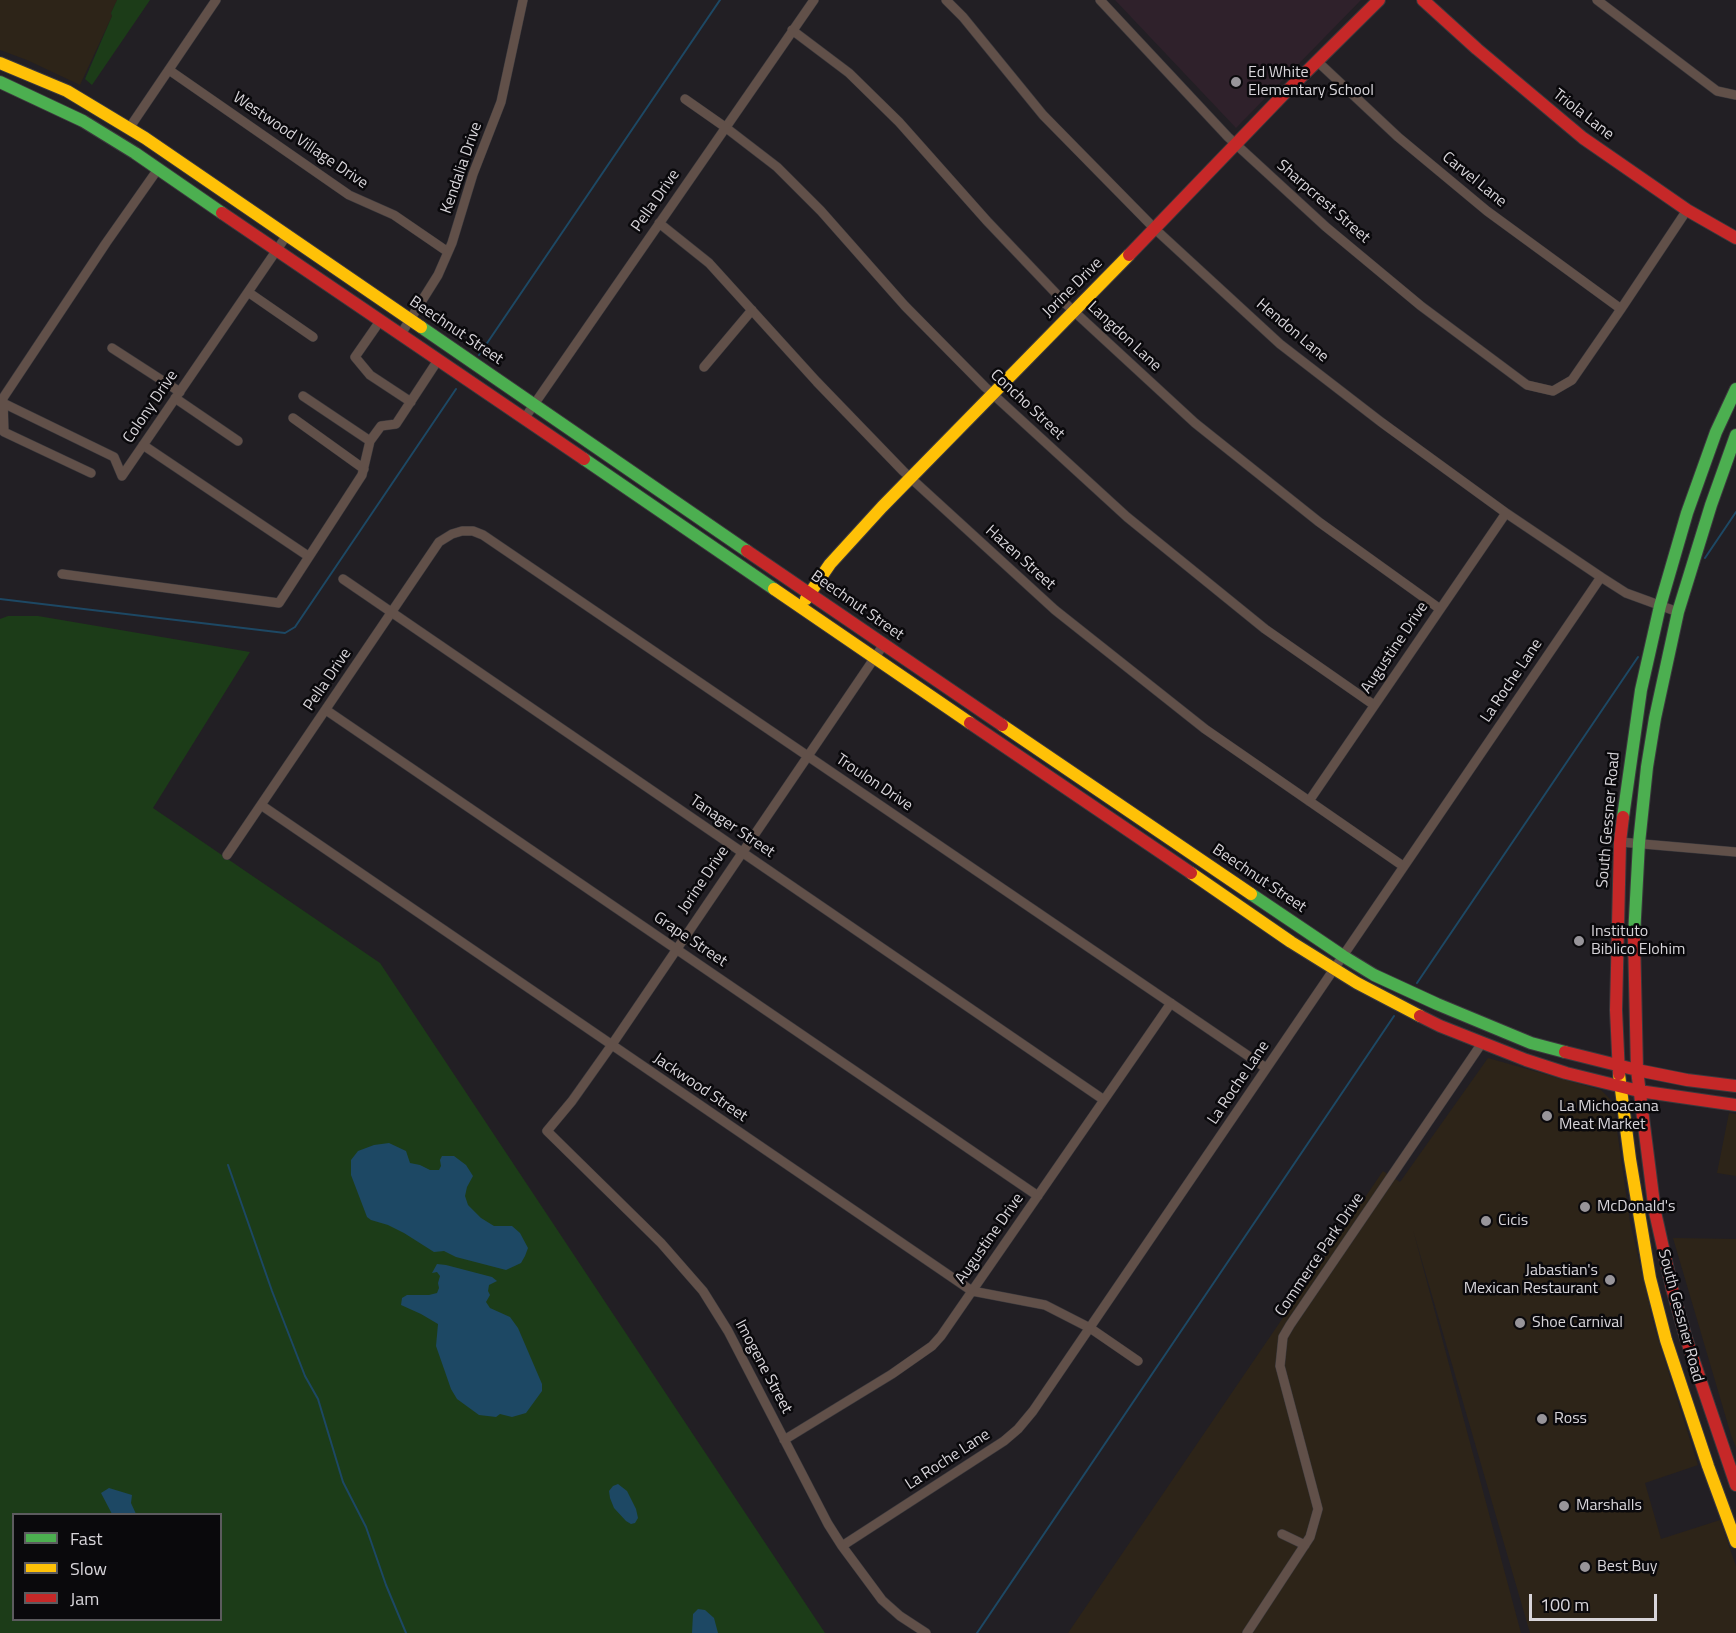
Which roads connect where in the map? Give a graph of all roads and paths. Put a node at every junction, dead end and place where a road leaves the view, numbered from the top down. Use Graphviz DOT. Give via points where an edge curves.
graph roads {
  1 [pos="216,0"];
  2 [pos="523,0"];
  3 [pos="814,0"];
  4 [pos="946,0"];
  5 [pos="1100,0"];
  6 [pos="1379,0"];
  7 [pos="1423,0"];
  8 [pos="1597,0"];
  9 [pos="792,30"];
  10 [pos="1318,62"];
  11 [pos="0,63"];
  12 [pos="169,70"];
  13 [pos="0,82"];
  14 [pos="67,91"];
  15 [pos="1736,95"];
  16 [pos="685,99"];
  17 [pos="60,109"];
  18 [pos="130,127"];
  19 [pos="725,127"];
  20 [pos="1236,144"];
  21 [pos="187,166"];
  22 [pos="158,169"];
  23 [pos="176,181"];
  24 [pos="1687,210"];
  25 [pos="659,223"];
  26 [pos="1155,229"];
  27 [pos="287,235"];
  28 [pos="1736,238"];
  29 [pos="277,250"];
  30 [pos="448,252"];
  31 [pos="248,292"];
  32 [pos="1621,309"];
  33 [pos="752,310"];
  34 [pos="1074,311"];
  35 [pos="410,320"];
  36 [pos="380,321"];
  37 [pos="400,334"];
  38 [pos="313,337"];
  39 [pos="112,348"];
  40 [pos="438,360"];
  41 [pos="704,367"];
  42 [pos="1736,390"];
  43 [pos="177,395"];
  44 [pos="993,395"];
  45 [pos="303,396"];
  46 [pos="411,402"];
  47 [pos="3,404"];
  48 [pos="535,404"];
  49 [pos="293,418"];
  50 [pos="524,419"];
  51 [pos="1716,432"];
  52 [pos="1735,437"];
  53 [pos="238,441"];
  54 [pos="370,441"];
  55 [pos="143,445"];
  56 [pos="364,469"];
  57 [pos="91,473"];
  58 [pos="910,478"];
  59 [pos="671,498"];
  60 [pos="661,513"];
  61 [pos="1506,513"];
  62 [pos="462,531"];
  63 [pos="308,556"];
  64 [pos="62,574"];
  65 [pos="1601,578"];
  66 [pos="343,579"];
  67 [pos="810,593"];
  68 [pos="1660,606"];
  69 [pos="799,608"];
  70 [pos="1440,609"];
  71 [pos="392,612"];
  72 [pos="1678,612"];
  73 [pos="884,644"];
  74 [pos="874,659"];
  75 [pos="1374,705"];
  76 [pos="326,710"];
  77 [pos="1033,746"];
  78 [pos="809,756"];
  79 [pos="1023,760"];
  80 [pos="1309,801"];
  81 [pos="261,805"];
  82 [pos="1620,842"];
  83 [pos="1639,843"];
  84 [pos="743,852"];
  85 [pos="1736,852"];
  86 [pos="227,855"];
  87 [pos="1198,857"];
  88 [pos="1403,866"];
  89 [pos="1188,872"];
  90 [pos="677,949"];
  91 [pos="1343,956"];
  92 [pos="1334,969"];
  93 [pos="1171,1003"];
  94 [pos="1482,1043"];
  95 [pos="611,1046"];
  96 [pos="1618,1065"];
  97 [pos="1266,1068"];
  98 [pos="1637,1070"];
  99 [pos="1620,1086"];
  100 [pos="1736,1086"];
  101 [pos="1639,1091"];
  102 [pos="1104,1100"];
  103 [pos="1736,1105"];
  104 [pos="547,1131"];
  105 [pos="1038,1196"];
  106 [pos="972,1291"];
  107 [pos="1090,1328"];
  108 [pos="1138,1361"];
  109 [pos="784,1440"];
  110 [pos="1726,1458"];
  111 [pos="1708,1466"];
  112 [pos="1736,1485"];
  113 [pos="1282,1534"];
  114 [pos="1736,1542"];
  115 [pos="1305,1545"];
  116 [pos="842,1546"];
  117 [pos="926,1633"];
  118 [pos="1247,1633"];
  1 -- 12 [label="street"];
  2 -- 30 [label="street, Kendalia Drive" via="501,102"];
  3 -- 9 [label="street, Pella Drive"];
  4 -- 26 [label="street, Hendon Lane" via="1043,115"];
  5 -- 20 [label="street, Sharpcrest Street"];
  6 -- 10 [label="main road, Jorine Drive"];
  7 -- 24 [label="main road, Triola Lane" via="1583,138"];
  8 -- 15 [label="street" via="1717,91"];
  9 -- 19 [label="street, Pella Drive"];
  9 -- 34 [label="street, Langdon Lane" via="849,73 891,114"];
  10 -- 20 [label="main road, Jorine Drive"];
  10 -- 32 [label="street, Carvel Lane" via="1478,204"];
  11 -- 14 [label="main road, Beechnut Street"];
  12 -- 18 [label="street"];
  12 -- 30 [label="street, Westwood Village Drive" via="349,195 394,215"];
  13 -- 17 [label="main road, Beechnut Street"];
  14 -- 17 [label="main road"];
  14 -- 18 [label="main road, Beechnut Street"];
  16 -- 19 [label="street, Concho Street"];
  17 -- 22 [label="main road, Beechnut Street"];
  18 -- 21 [label="main road, Beechnut Street"];
  19 -- 25 [label="street, Pella Drive"];
  19 -- 44 [label="street, Concho Street" via="777,167 822,211 905,306"];
  20 -- 26 [label="main road, Jorine Drive"];
  20 -- 32 [label="street, Sharpcrest Street" via="1326,227 1421,306 1527,385 1553,391 1572,380"];
  21 -- 23 [label="main road"];
  21 -- 27 [label="main road, Beechnut Street"];
  22 -- 23 [label="main road, Beechnut Street"];
  22 -- 47 [label="street" via="3,398"];
  23 -- 29 [label="main road, Beechnut Street"];
  24 -- 28 [label="main road, Triola Lane"];
  24 -- 32 [label="street"];
  25 -- 33 [label="street, Hazen Street" via="709,263"];
  25 -- 48 [label="street, Pella Drive"];
  26 -- 34 [label="main road, Jorine Drive"];
  26 -- 61 [label="street, Hendon Lane" via="1281,344"];
  27 -- 29 [label="street, Colony Drive"];
  27 -- 35 [label="main road, Beechnut Street"];
  29 -- 31 [label="street, Colony Drive"];
  29 -- 36 [label="main road, Beechnut Street"];
  30 -- 35 [label="street, Kendalia Drive"];
  31 -- 38 [label="street"];
  31 -- 43 [label="street, Colony Drive"];
  33 -- 41 [label="street"];
  33 -- 58 [label="street, Hazen Street"];
  34 -- 44 [label="main road, Jorine Drive"];
  34 -- 70 [label="street, Langdon Lane" via="1195,423 1319,522"];
  35 -- 37 [label="street, Kendalia Drive"];
  35 -- 48 [label="main road, Beechnut Street"];
  36 -- 37 [label="main road, Beechnut Street"];
  36 -- 46 [label="street" via="355,357 370,375"];
  37 -- 40 [label="main road, Beechnut Street"];
  39 -- 43 [label="street"];
  40 -- 46 [label="street"];
  40 -- 50 [label="main road, Beechnut Street"];
  42 -- 51 [label="main road, South Gessner Road"];
  43 -- 53 [label="street"];
  43 -- 55 [label="street, Colony Drive"];
  44 -- 58 [label="main road, Jorine Drive"];
  44 -- 75 [label="street, Concho Street" via="1127,518 1265,629"];
  45 -- 54 [label="street"];
  46 -- 54 [label="street" via="396,424 381,426"];
  47 -- 55 [label="street, Colony Drive" via="114,457 122,476"];
  47 -- 57 [label="street" via="4,432"];
  48 -- 50 [label="street, Pella Drive"];
  48 -- 59 [label="main road, Beechnut Street"];
  49 -- 56 [label="street"];
  50 -- 60 [label="main road, Beechnut Street"];
  51 -- 52 [label="main road"];
  51 -- 68 [label="main road, South Gessner Road"];
  52 -- 72 [label="main road, South Gessner Road"];
  54 -- 56 [label="street"];
  55 -- 63 [label="street"];
  56 -- 63 [label="street"];
  58 -- 67 [label="main road, Jorine Drive" via="849,541"];
  58 -- 80 [label="street, Hazen Street" via="1055,610 1205,729"];
  59 -- 60 [label="main road"];
  59 -- 67 [label="main road, Beechnut Street"];
  60 -- 69 [label="main road, Beechnut Street"];
  61 -- 65 [label="street, Hendon Lane"];
  61 -- 70 [label="street, Augustine Drive"];
  62 -- 71 [label="street, Pella Drive" via="439,543"];
  62 -- 78 [label="street, Troulon Drive" via="483,535"];
  63 -- 64 [label="street" via="279,603"];
  65 -- 68 [label="street, Hendon Lane"];
  65 -- 88 [label="street, La Roche Lane"];
  66 -- 71 [label="street, Tanager Street"];
  67 -- 69 [label="main road, Jorine Drive"];
  67 -- 73 [label="main road, Beechnut Street"];
  68 -- 72 [label="street, Hendon Lane"];
  68 -- 82 [label="main road, South Gessner Road" via="1641,690"];
  69 -- 74 [label="main road, Beechnut Street"];
  70 -- 75 [label="street, Augustine Drive"];
  71 -- 76 [label="street, Pella Drive"];
  71 -- 84 [label="street, Tanager Street"];
  72 -- 83 [label="main road, South Gessner Road" via="1655,718"];
  73 -- 74 [label="street, Jorine Drive"];
  73 -- 77 [label="main road, Beechnut Street"];
  74 -- 78 [label="street, Jorine Drive"];
  74 -- 79 [label="main road, Beechnut Street"];
  75 -- 80 [label="street, Augustine Drive"];
  76 -- 81 [label="street, Pella Drive"];
  76 -- 90 [label="street, Grape Street"];
  77 -- 79 [label="main road"];
  77 -- 87 [label="main road, Beechnut Street"];
  78 -- 84 [label="street, Jorine Drive"];
  78 -- 93 [label="street, Troulon Drive"];
  79 -- 89 [label="main road, Beechnut Street"];
  80 -- 88 [label="street, Hazen Street"];
  81 -- 86 [label="street, Pella Drive"];
  81 -- 95 [label="street, Jackwood Street"];
  82 -- 83 [label="street"];
  82 -- 96 [label="main road, South Gessner Road"];
  83 -- 85 [label="street"];
  83 -- 98 [label="main road, South Gessner Road" via="1634,940"];
  84 -- 90 [label="street, Jorine Drive"];
  84 -- 102 [label="street, Tanager Street"];
  87 -- 89 [label="main road"];
  87 -- 91 [label="main road, Beechnut Street"];
  88 -- 91 [label="street, La Roche Lane"];
  89 -- 92 [label="main road, Beechnut Street"];
  90 -- 95 [label="street, Jorine Drive"];
  90 -- 105 [label="street, Grape Street"];
  91 -- 92 [label="street, La Roche Lane"];
  91 -- 96 [label="main road, Beechnut Street" via="1400,988 1531,1043"];
  92 -- 94 [label="main road, Beechnut Street" via="1395,1004"];
  92 -- 97 [label="street, La Roche Lane"];
  93 -- 97 [label="street, Troulon Drive"];
  93 -- 102 [label="street, Augustine Drive"];
  94 -- 99 [label="main road, Beechnut Street"];
  94 -- 115 [label="street, Commerce Park Drive" via="1283,1338 1280,1366 1318,1509"];
  95 -- 104 [label="street, Jorine Drive"];
  95 -- 106 [label="street, Jackwood Street"];
  96 -- 98 [label="main road, Beechnut Street"];
  96 -- 99 [label="main road, South Gessner Road"];
  97 -- 107 [label="street, La Roche Lane"];
  98 -- 100 [label="main road, Beechnut Street"];
  98 -- 101 [label="main road, South Gessner Road"];
  99 -- 101 [label="main road, Beechnut Street"];
  99 -- 111 [label="main road, South Gessner Road" via="1650,1278"];
  101 -- 103 [label="main road, Beechnut Street"];
  101 -- 110 [label="main road, South Gessner Road" via="1655,1212 1672,1288"];
  102 -- 105 [label="street, Augustine Drive"];
  104 -- 109 [label="street, Imogene Street" via="661,1243 703,1291"];
  105 -- 106 [label="street, Augustine Drive"];
  106 -- 107 [label="street, Jackwood Street" via="1042,1304"];
  106 -- 109 [label="street, Augustine Drive" via="932,1346"];
  107 -- 108 [label="street, Jackwood Street"];
  107 -- 116 [label="street, La Roche Lane" via="1018,1429"];
  109 -- 116 [label="street, Imogene Street"];
  110 -- 111 [label="main road"];
  110 -- 112 [label="main road, South Gessner Road"];
  111 -- 114 [label="main road, South Gessner Road"];
  113 -- 115 [label="street"];
  115 -- 118 [label="street, Commerce Park Drive"];
  116 -- 117 [label="street, Imogene Street" via="882,1600"];
}
